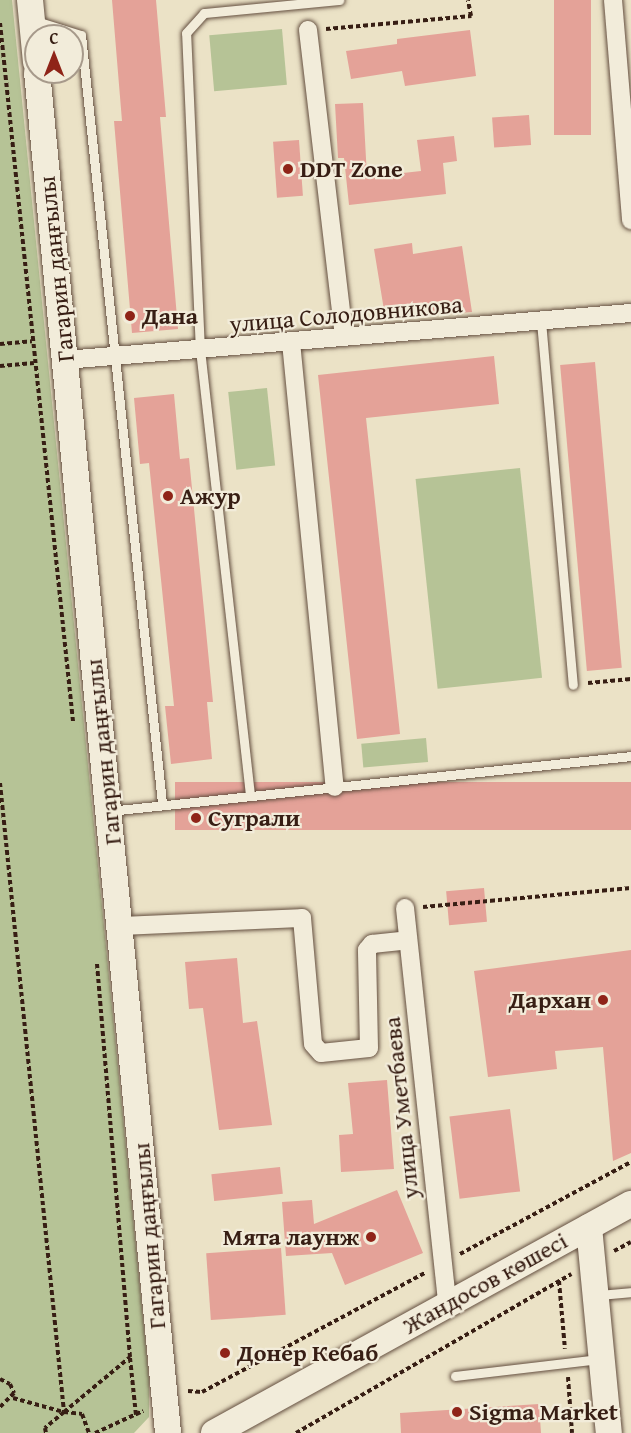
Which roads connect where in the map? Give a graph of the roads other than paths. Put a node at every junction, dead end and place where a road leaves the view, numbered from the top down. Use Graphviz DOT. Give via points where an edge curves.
graph roads {
  1 [pos="339,0"];
  2 [pos="613,0"];
  3 [pos="31,10"];
  4 [pos="308,30"];
  5 [pos="38,84"];
  6 [pos="631,220"];
  7 [pos="631,313"];
  8 [pos="541,321"];
  9 [pos="344,337"];
  10 [pos="291,342"];
  11 [pos="201,351"];
  12 [pos="114,355"];
  13 [pos="65,360"];
  14 [pos="573,685"];
  15 [pos="631,756"];
  16 [pos="335,787"];
  17 [pos="250,795"];
  18 [pos="162,803"];
  19 [pos="109,811"];
  20 [pos="405,908"];
  21 [pos="119,926"];
  22 [pos="408,940"];
  23 [pos="631,1204"];
  24 [pos="589,1227"];
  25 [pos="631,1292"];
  26 [pos="595,1295"];
  27 [pos="447,1303"];
  28 [pos="602,1359"];
  29 [pos="455,1376"];
  30 [pos="168,1433"];
  31 [pos="214,1433"];
  32 [pos="609,1433"];
  1 -- 11 [label="lane" via="204,14 186,33"];
  2 -- 6 [label="street"];
  3 -- 12 [label="lane" via="81,35"];
  4 -- 9 [label="street"];
  5 -- 13 [label="street, Гагарин даңғылы"];
  7 -- 8 [label="street, улица Солодовникова"];
  8 -- 9 [label="street, улица Солодовникова"];
  8 -- 14 [label="lane"];
  9 -- 10 [label="street, улица Солодовникова"];
  10 -- 11 [label="street, улица Солодовникова"];
  10 -- 16 [label="street"];
  11 -- 12 [label="street, улица Солодовникова"];
  11 -- 17 [label="lane"];
  12 -- 13 [label="street, улица Солодовникова"];
  12 -- 18 [label="lane"];
  13 -- 19 [label="street, Гагарин даңғылы"];
  15 -- 16 [label="lane"];
  16 -- 17 [label="lane"];
  17 -- 18 [label="lane"];
  18 -- 19 [label="lane"];
  19 -- 21 [label="street, Гагарин даңғылы"];
  20 -- 22 [label="street, улица Уметбаева"];
  21 -- 22 [label="street" via="302,918 313,1044 321,1053 369,1048 368,950 372,944"];
  21 -- 30 [label="street, Гагарин даңғылы"];
  22 -- 27 [label="street, улица Уметбаева"];
  23 -- 24 [label="street, Жандосов көшесі"];
  24 -- 26 [label="street"];
  24 -- 27 [label="street, Жандосов көшесі"];
  25 -- 26 [label="lane"];
  26 -- 28 [label="street"];
  27 -- 31 [label="street, Жандосов көшесі"];
  28 -- 29 [label="lane"];
  28 -- 32 [label="street"];
}
